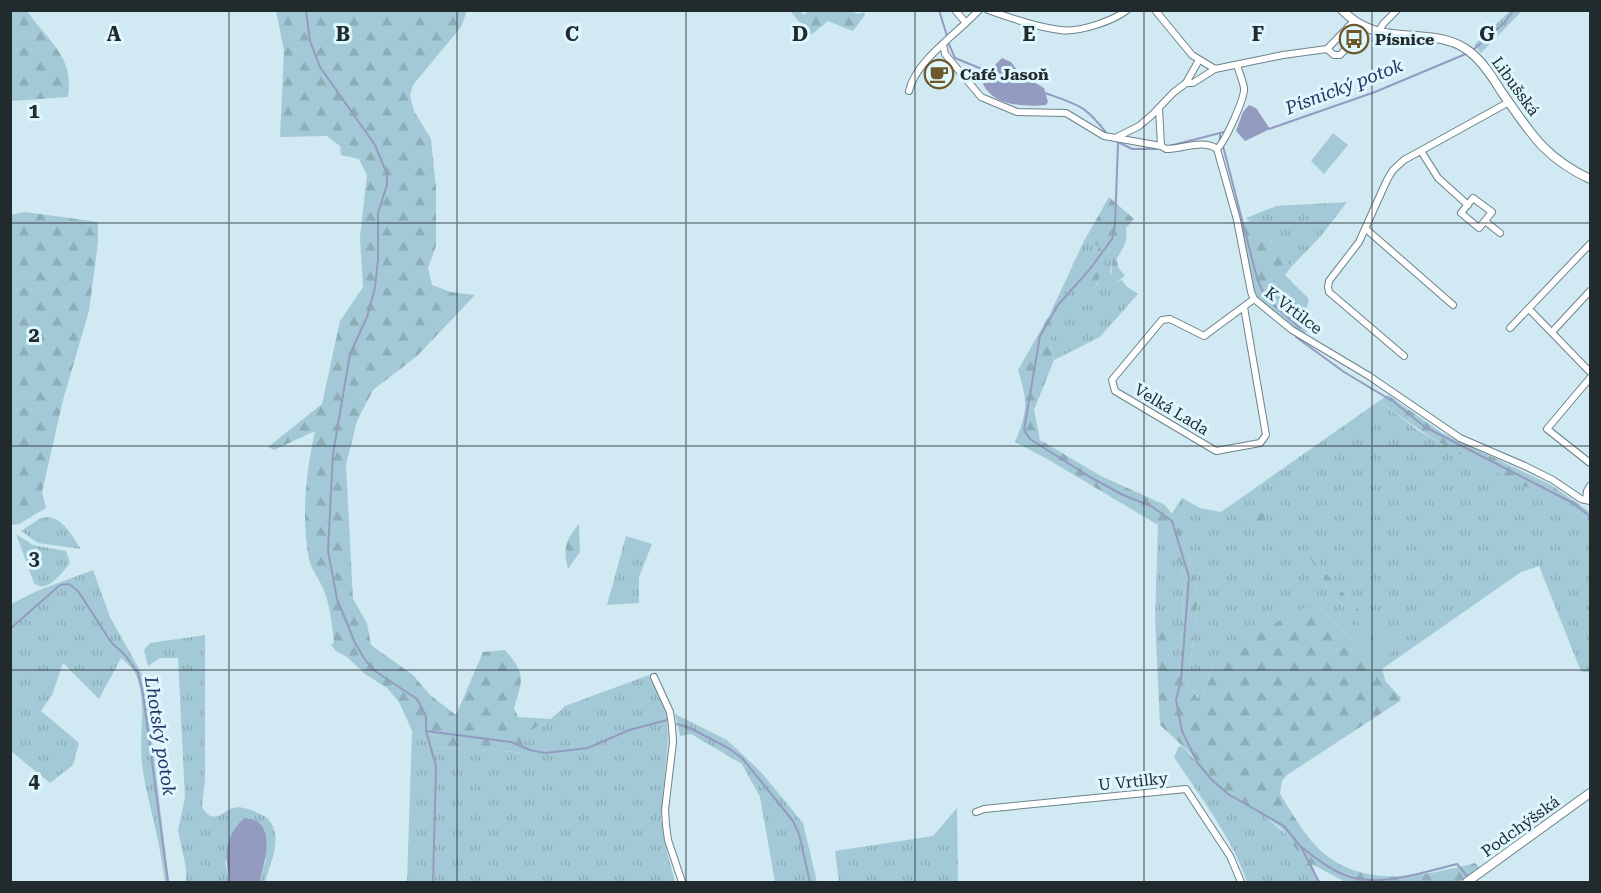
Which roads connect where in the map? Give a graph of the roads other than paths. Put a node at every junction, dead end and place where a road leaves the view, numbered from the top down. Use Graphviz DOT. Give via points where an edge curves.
graph roads {
  1 [pos="955,10"];
  2 [pos="979,10"];
  3 [pos="988,10"];
  4 [pos="1127,10"];
  5 [pos="1155,10"];
  6 [pos="1342,10"];
  7 [pos="1397,10"];
  8 [pos="966,22"];
  9 [pos="1351,24"];
  10 [pos="1379,31"];
  11 [pos="946,41"];
  12 [pos="1328,49"];
  13 [pos="1199,60"];
  14 [pos="1237,65"];
  15 [pos="1215,69"];
  16 [pos="1186,83"];
  17 [pos="909,91"];
  18 [pos="1509,102"];
  19 [pos="1159,108"];
  20 [pos="1112,137"];
  21 [pos="1161,146"];
  22 [pos="1221,146"];
  23 [pos="1420,151"];
  24 [pos="1589,179"];
  25 [pos="1467,205"];
  26 [pos="1485,220"];
  27 [pos="1366,229"];
  28 [pos="1500,233"];
  29 [pos="1590,244"];
  30 [pos="1590,291"];
  31 [pos="1254,299"];
  32 [pos="1453,304"];
  33 [pos="1244,307"];
  34 [pos="1529,309"];
  35 [pos="1510,328"];
  36 [pos="1552,332"];
  37 [pos="1404,357"];
  38 [pos="1590,372"];
  39 [pos="1590,378"];
  40 [pos="1590,463"];
  41 [pos="1590,486"];
  42 [pos="1588,501"];
  43 [pos="654,677"];
  44 [pos="1590,793"];
  45 [pos="976,812"];
  46 [pos="682,882"];
  47 [pos="1241,882"];
  48 [pos="1467,882"];
  1 -- 8 [label="street"];
  2 -- 8 [label="street"];
  3 -- 4 [label="street" via="1062,31 1102,23"];
  5 -- 13 [label="street"];
  6 -- 9 [label="street, Libušská"];
  7 -- 10 [label="street"];
  8 -- 11 [label="street"];
  9 -- 10 [label="street, Libušská"];
  9 -- 12 [label="street"];
  9 -- 12 [label="street" via="1344,51 1334,55"];
  10 -- 18 [label="street, Libušská" via="1444,39 1470,52"];
  11 -- 17 [label="street" via="926,61"];
  11 -- 20 [label="street" via="945,54 981,97 1017,112 1071,115"];
  12 -- 14 [label="street"];
  13 -- 15 [label="street"];
  13 -- 16 [label="street"];
  14 -- 15 [label="street"];
  14 -- 22 [label="street" via="1243,97"];
  15 -- 16 [label="street" via="1193,83"];
  16 -- 19 [label="street"];
  18 -- 23 [label="street"];
  18 -- 24 [label="street, Libušská" via="1553,158"];
  19 -- 20 [label="street" via="1139,126"];
  19 -- 21 [label="street"];
  20 -- 21 [label="street"];
  21 -- 22 [label="street"];
  22 -- 31 [label="street, K Vrtilce"];
  23 -- 25 [label="street" via="1438,178"];
  23 -- 27 [label="street" via="1394,170"];
  25 -- 26 [label="street" via="1461,213 1479,228"];
  25 -- 26 [label="street" via="1473,198 1492,212"];
  26 -- 28 [label="street"];
  27 -- 32 [label="street"];
  27 -- 37 [label="street" via="1328,287 1337,300"];
  29 -- 34 [label="street"];
  30 -- 36 [label="street"];
  31 -- 33 [label="street, Velká Lada"];
  31 -- 42 [label="street, K Vrtilce" via="1292,330 1460,438 1526,466"];
  33 -- 33 [label="street, Velká Lada" via="1266,435 1260,443 1216,451 1115,391 1112,380 1162,320 1170,319 1204,336"];
  34 -- 35 [label="street"];
  34 -- 36 [label="street"];
  36 -- 38 [label="street"];
  39 -- 40 [label="street" via="1547,429"];
  41 -- 42 [label="street"];
  43 -- 46 [label="street" via="672,726 666,825"];
  44 -- 48 [label="street, Podchýšská"];
  45 -- 47 [label="street, U Vrtilky" via="1186,789 1230,856"];
}
